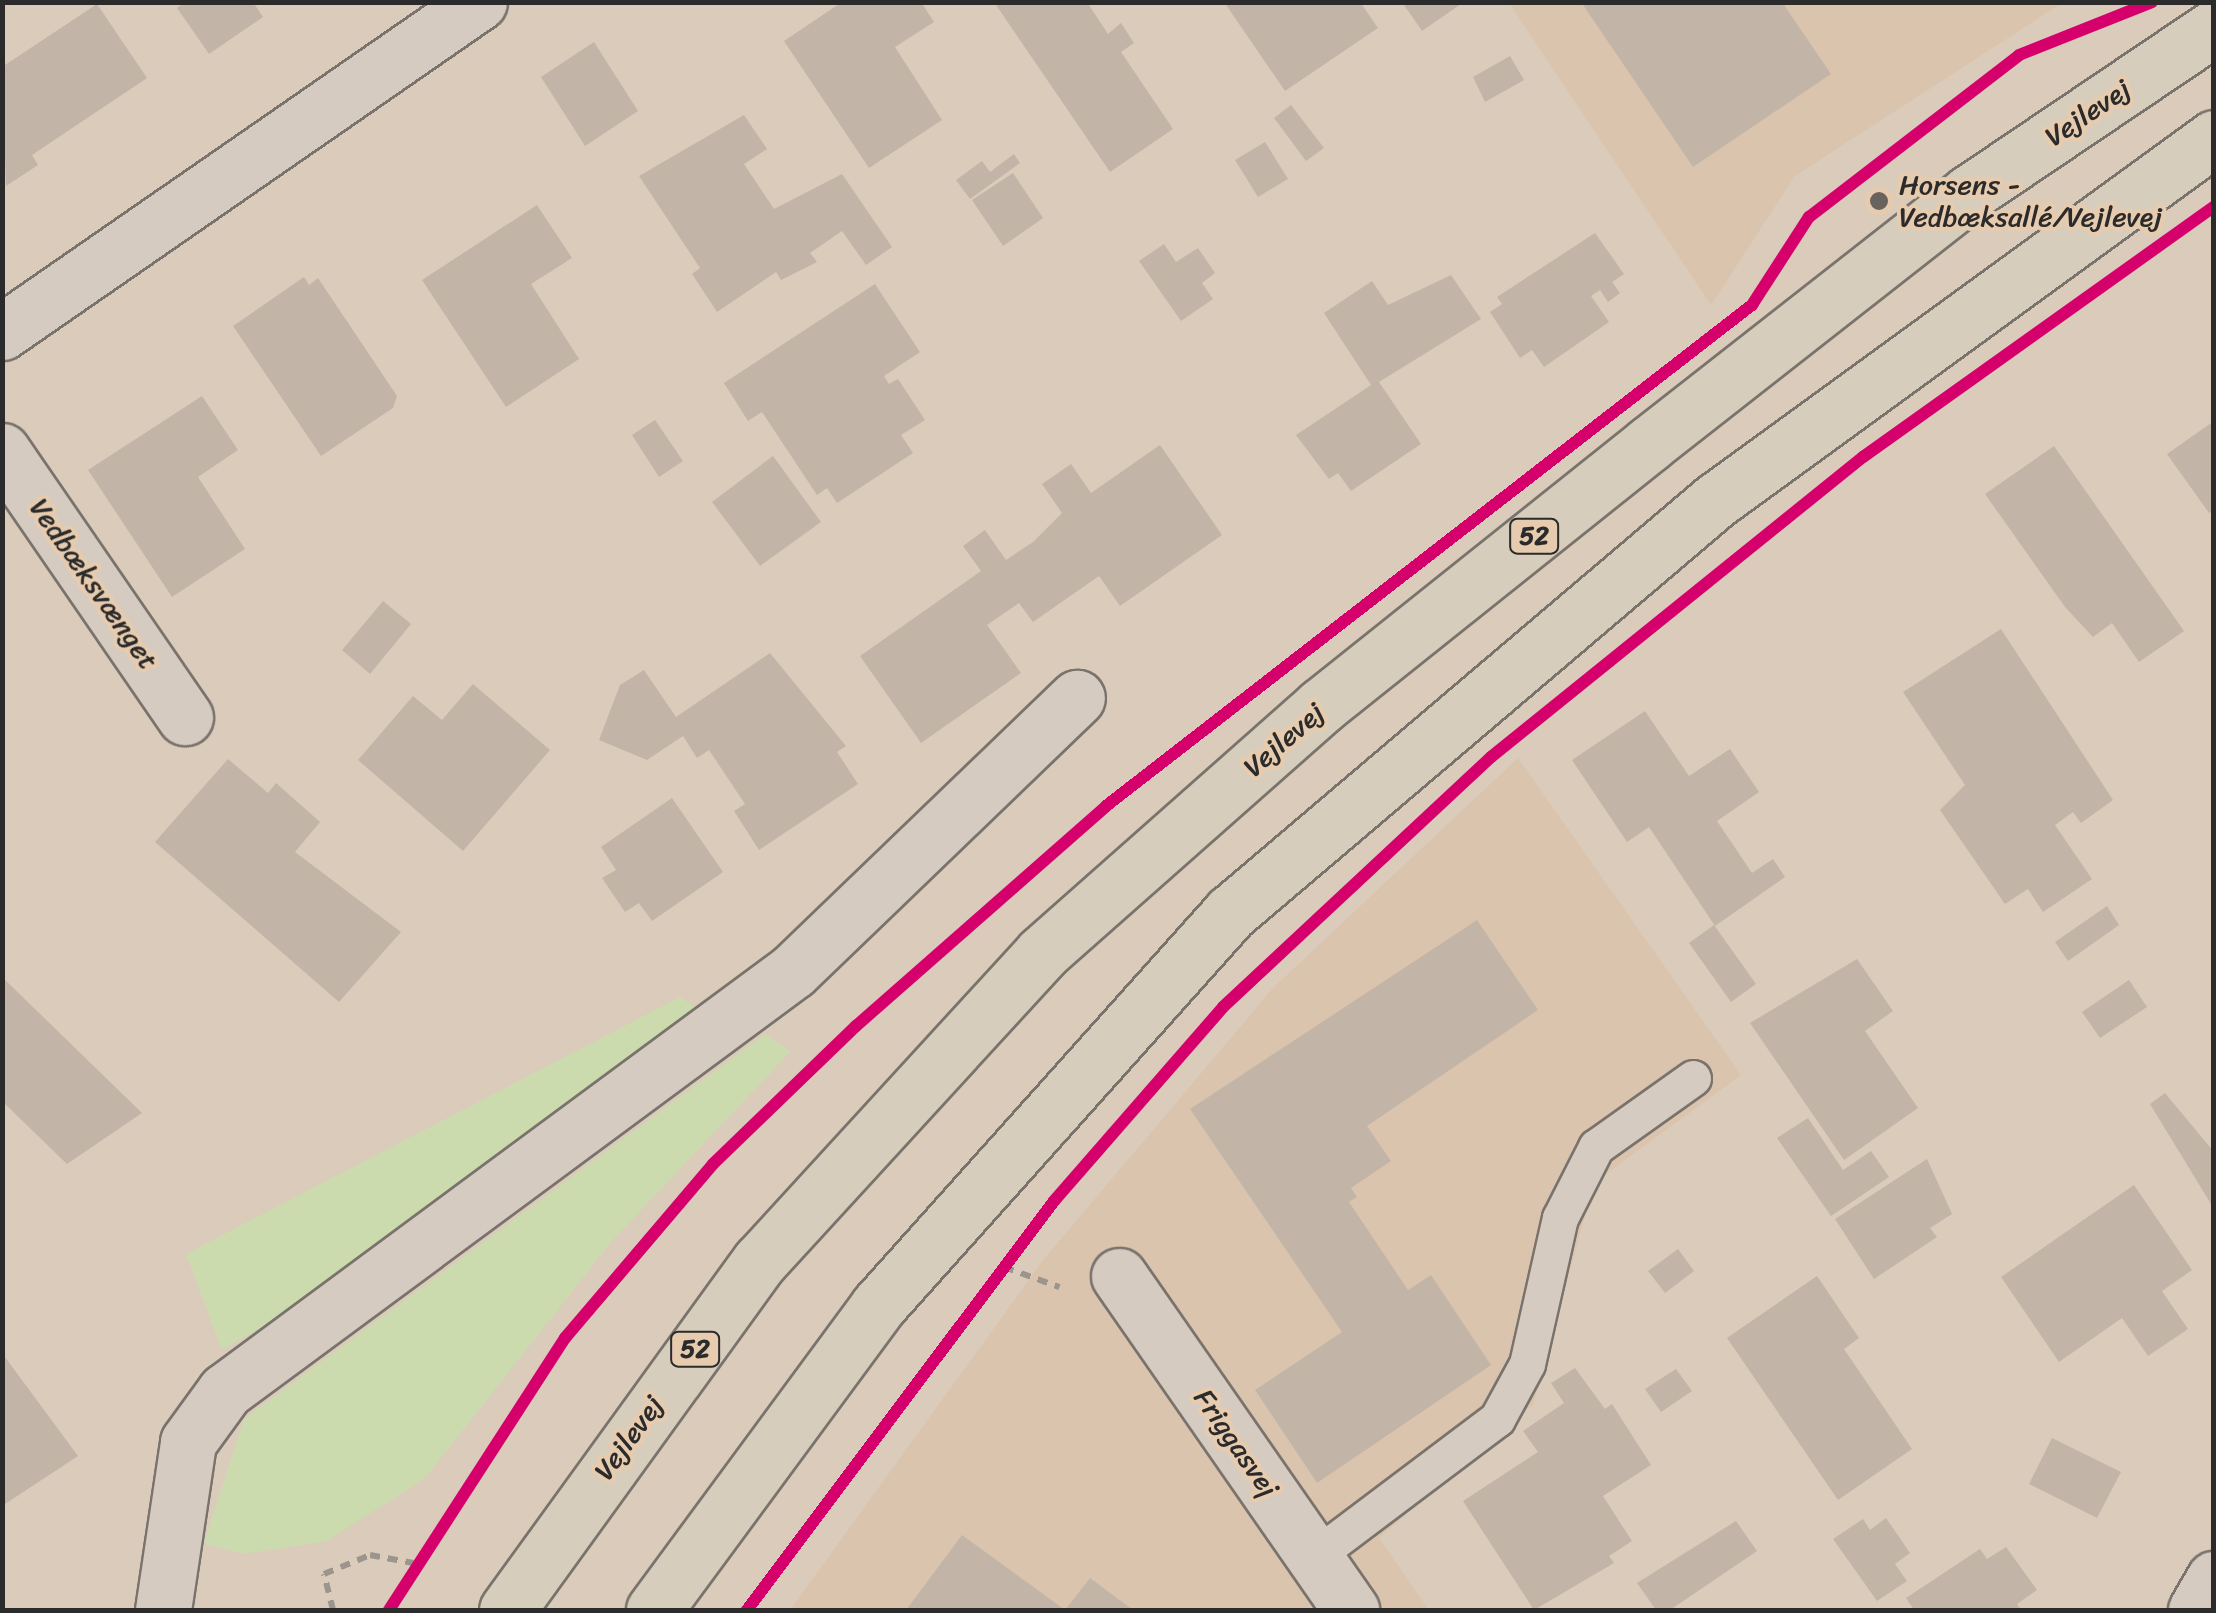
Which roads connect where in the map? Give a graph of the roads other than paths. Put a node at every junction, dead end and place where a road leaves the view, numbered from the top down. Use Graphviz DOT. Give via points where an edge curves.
graph roads {
  1 [pos="479,2"];
  2 [pos="2214,28"];
  3 [pos="2214,138"];
  4 [pos="2,332"];
  5 [pos="2,451"];
  6 [pos="1076,698"];
  7 [pos="186,716"];
  8 [pos="1693,1078"];
  9 [pos="1119,1276"];
  10 [pos="1315,1556"];
  11 [pos="2214,1579"];
  12 [pos="163,1610"];
  13 [pos="506,1610"];
  14 [pos="654,1610"];
  15 [pos="1351,1610"];
  16 [pos="2196,1610"];
  1 -- 4 [label="street"];
  2 -- 13 [label="main road, Vejlevej / 52" via="1968,193 1649,444 1321,706 1042,953 760,1260"];
  3 -- 14 [label="main road" via="2014,276 1715,500 1230,913 878,1306"];
  5 -- 7 [label="street, Vedbæksvænget"];
  6 -- 12 [label="street" via="793,971 225,1390 188,1442"];
  8 -- 10 [label="lane" via="1596,1146 1560,1218 1528,1364 1497,1419"];
  9 -- 10 [label="street, Friggasvej"];
  10 -- 15 [label="street, Friggasvej"];
  11 -- 16 [label="street"];
}
